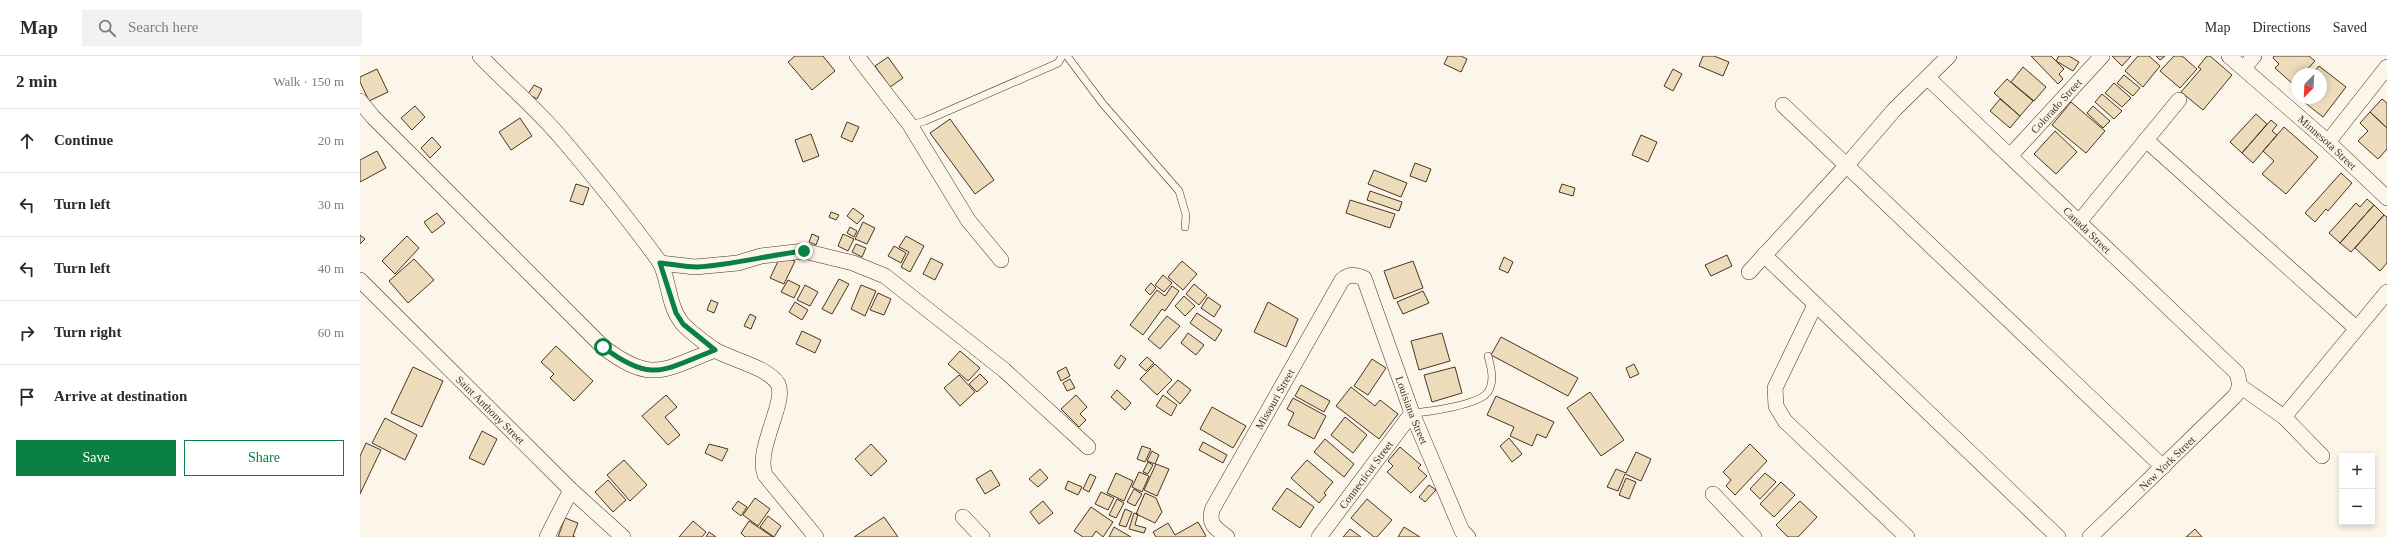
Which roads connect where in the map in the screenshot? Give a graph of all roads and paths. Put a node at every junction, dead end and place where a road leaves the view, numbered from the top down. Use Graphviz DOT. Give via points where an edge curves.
graph roads {
  1 [pos="480,56"];
  2 [pos="857,56"];
  3 [pos="1062,56"];
  4 [pos="1067,56"];
  5 [pos="1949,56"];
  6 [pos="2102,56"];
  7 [pos="2229,56"];
  8 [pos="2254,56"];
  9 [pos="2387,67"];
  10 [pos="2244,68"];
  11 [pos="1928,78"];
  12 [pos="2179,100"];
  13 [pos="360,101"];
  14 [pos="1783,105"];
  15 [pos="910,125"];
  16 [pos="2146,140"];
  17 [pos="2328,142"];
  18 [pos="2010,156"];
  19 [pos="1846,166"];
  20 [pos="2387,198"];
  21 [pos="2079,222"];
  22 [pos="1185,227"];
  23 [pos="1764,255"];
  24 [pos="1001,260"];
  25 [pos="660,263"];
  26 [pos="1749,272"];
  27 [pos="1364,278"];
  28 [pos="360,280"];
  29 [pos="2387,292"];
  30 [pos="1815,305"];
  31 [pos="2356,328"];
  32 [pos="715,350"];
  33 [pos="1488,356"];
  34 [pos="2240,386"];
  35 [pos="1412,413"];
  36 [pos="2284,417"];
  37 [pos="1088,447"];
  38 [pos="2322,456"];
  39 [pos="2163,467"];
  40 [pos="571,490"];
  41 [pos="1713,494"];
  42 [pos="963,517"];
  43 [pos="1462,535"];
  44 [pos="547,537"];
  45 [pos="623,537"];
  46 [pos="816,537"];
  47 [pos="982,537"];
  48 [pos="1227,537"];
  49 [pos="1319,537"];
  50 [pos="1754,537"];
  51 [pos="1907,537"];
  52 [pos="2058,537"];
  53 [pos="2090,537"];
  1 -- 25 [label="street" via="563,139"];
  2 -- 15 [label="street"];
  3 -- 15 [label="lane" via="1058,63 925,121"];
  4 -- 22 [label="lane" via="1103,104 1179,191 1186,215"];
  5 -- 11 [label="street"];
  6 -- 18 [label="street, Colorado Street"];
  7 -- 10 [label="street, Minnesota Street"];
  8 -- 10 [label="street"];
  9 -- 17 [label="street"];
  10 -- 17 [label="street, Minnesota Street"];
  11 -- 18 [label="street, Canada Street"];
  11 -- 19 [label="street" via="1894,110"];
  12 -- 16 [label="street"];
  13 -- 32 [label="street" via="603,347 624,363 652,371 666,369"];
  14 -- 19 [label="street"];
  15 -- 24 [label="street" via="968,220"];
  16 -- 21 [label="street"];
  16 -- 31 [label="street"];
  17 -- 20 [label="street, Minnesota Street"];
  18 -- 21 [label="street, Canada Street"];
  19 -- 23 [label="street"];
  19 -- 39 [label="street"];
  21 -- 34 [label="street, Canada Street" via="2236,373"];
  23 -- 26 [label="street"];
  23 -- 30 [label="street"];
  25 -- 32 [label="street" via="676,313 683,324"];
  25 -- 37 [label="street" via="695,267 738,263 761,256 804,251 852,263 885,276 1004,370"];
  27 -- 35 [label="street, Louisiana Street"];
  27 -- 48 [label="street, Missouri Street" via="1355,275 1342,280 1213,508 1210,516 1213,526"];
  28 -- 40 [label="street, Saint Anthony Street"];
  29 -- 31 [label="street"];
  30 -- 51 [label="street" via="1775,388 1776,406 1785,421"];
  30 -- 52 [label="street"];
  31 -- 36 [label="street"];
  32 -- 46 [label="street" via="771,376 778,385 779,396 762,457 762,467 765,475"];
  33 -- 35 [label="lane" via="1492,382 1483,398 1456,406"];
  34 -- 36 [label="street"];
  34 -- 39 [label="street, New York Street" via="2233,398"];
  35 -- 43 [label="street, Louisiana Street"];
  35 -- 49 [label="street, Connecticut Street"];
  36 -- 38 [label="street"];
  39 -- 53 [label="street, New York Street"];
  40 -- 44 [label="street"];
  40 -- 45 [label="street, Saint Anthony Street"];
  41 -- 50 [label="street"];
  42 -- 47 [label="street"];
}
